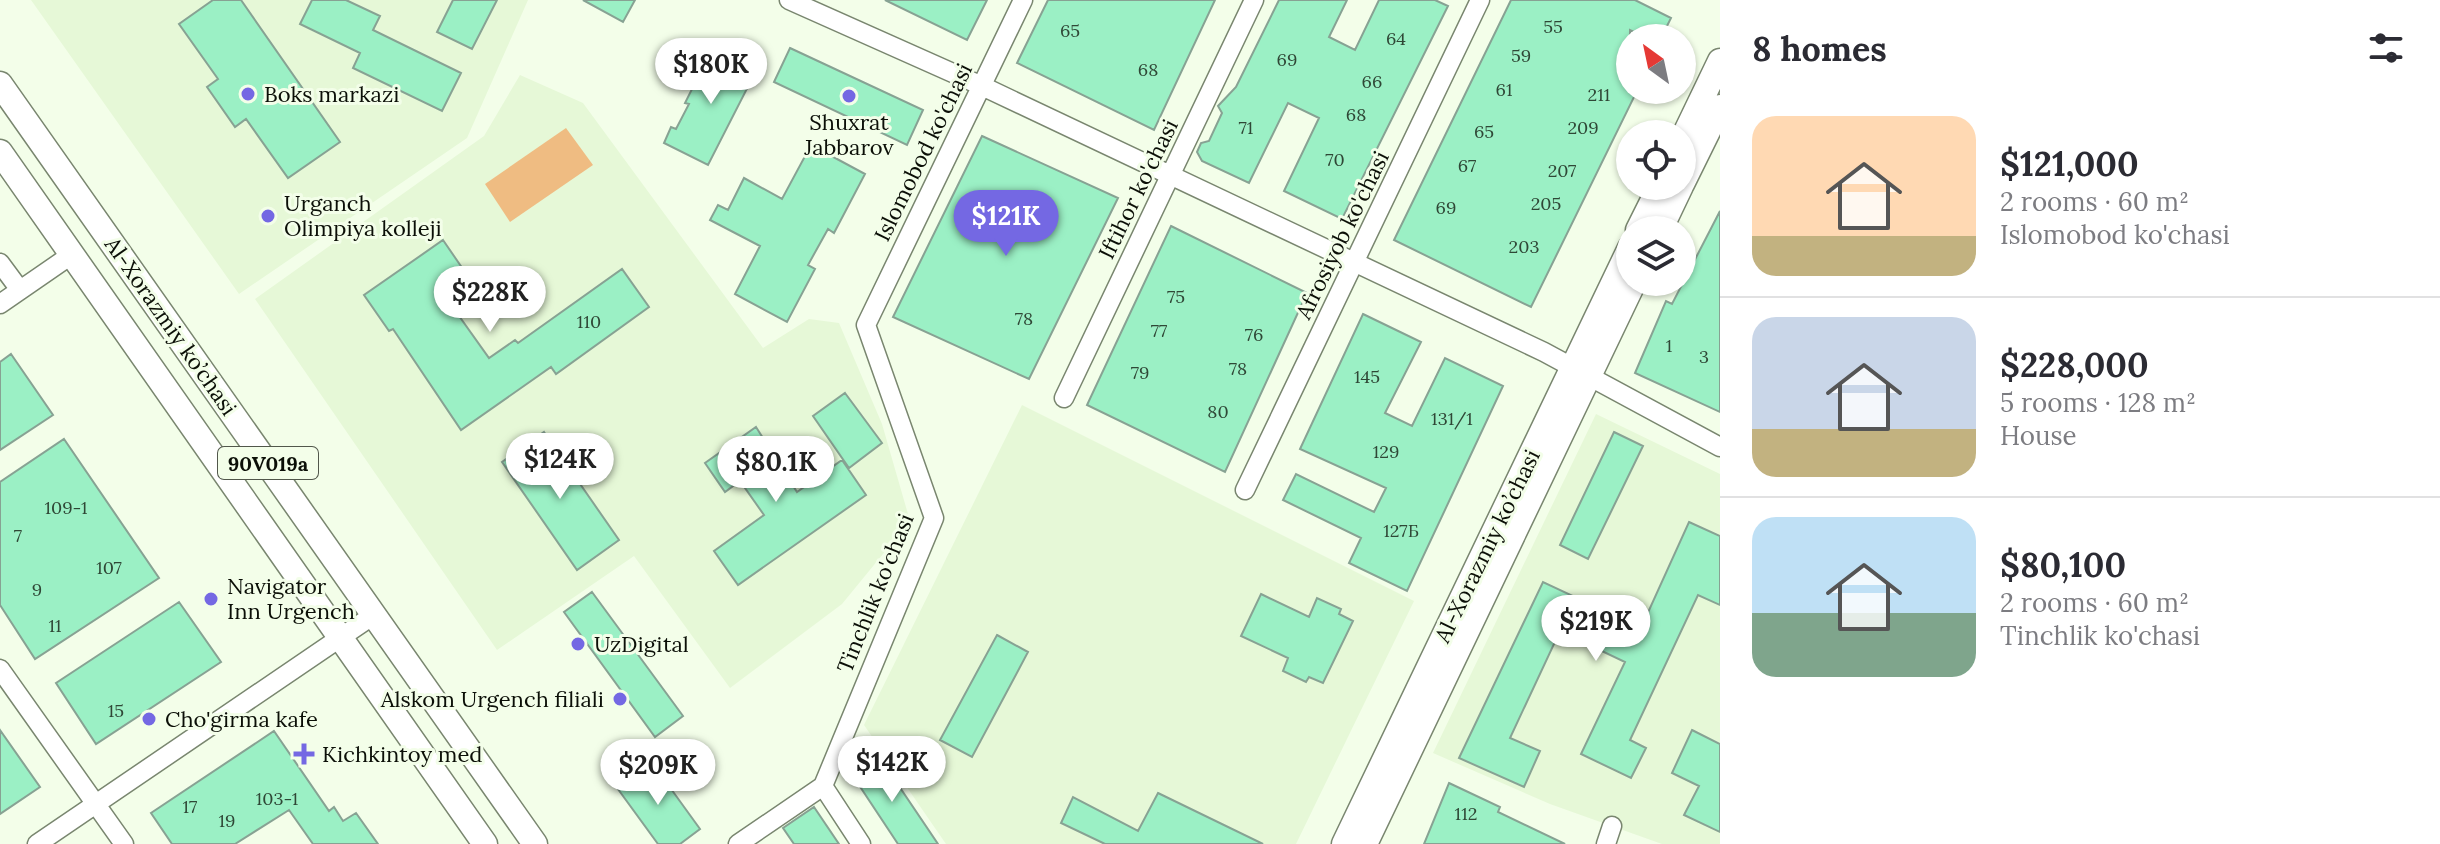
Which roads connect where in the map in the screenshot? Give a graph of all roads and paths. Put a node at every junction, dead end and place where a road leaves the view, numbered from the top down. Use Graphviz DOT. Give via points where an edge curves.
graph roads {
  1 [pos="789,0"];
  2 [pos="1023,0"];
  3 [pos="1254,0"];
  4 [pos="1480,0"];
  5 [pos="1720,61"];
  6 [pos="0,84"];
  7 [pos="982,86"];
  8 [pos="1720,107"];
  9 [pos="1692,120"];
  10 [pos="0,152"];
  11 [pos="1696,156"];
  12 [pos="1171,177"];
  13 [pos="71,255"];
  14 [pos="0,263"];
  15 [pos="1355,265"];
  16 [pos="1616,283"];
  17 [pos="20,290"];
  18 [pos="1626,296"];
  19 [pos="0,304"];
  20 [pos="866,325"];
  21 [pos="1580,373"];
  22 [pos="1064,398"];
  23 [pos="1720,447"];
  24 [pos="1245,490"];
  25 [pos="375,614"];
  26 [pos="340,635"];
  27 [pos="0,669"];
  28 [pos="823,786"];
  29 [pos="95,805"];
  30 [pos="37,844"];
  31 [pos="124,844"];
  32 [pos="485,844"];
  33 [pos="535,844"];
  34 [pos="738,844"];
  35 [pos="861,844"];
  36 [pos="1344,844"];
  37 [pos="1365,844"];
  1 -- 7 [label="street"];
  2 -- 7 [label="street, Islomobod ko'chasi"];
  3 -- 12 [label="street, Iftihor ko'chasi"];
  4 -- 15 [label="street, Afrosiyob ko'chasi"];
  5 -- 9 [label="main road"];
  6 -- 25 [label="main road, Al-Xorazmiy ko’chasi / 90V019a"];
  7 -- 12 [label="street"];
  7 -- 20 [label="street, Islomobod ko'chasi"];
  8 -- 11 [label="main road"];
  10 -- 13 [label="main road, Al-Xorazmiy ko’chasi / 90V019a"];
  12 -- 15 [label="street"];
  12 -- 22 [label="street, Iftihor ko'chasi"];
  13 -- 17 [label="street"];
  13 -- 26 [label="main road, Al-Xorazmiy ko’chasi / 90V019a"];
  14 -- 17 [label="street"];
  15 -- 21 [label="street"];
  15 -- 24 [label="street, Afrosiyob ko'chasi"];
  16 -- 21 [label="main road, Al-Xorazmiy ko’chasi"];
  17 -- 19 [label="street"];
  18 -- 21 [label="main road, Al-Xorazmiy ko’chasi"];
  20 -- 28 [label="street, Tinchlik ko'chasi" via="934,518"];
  21 -- 23 [label="street"];
  21 -- 36 [label="main road, Al-Xorazmiy ko’chasi"];
  21 -- 37 [label="main road, Al-Xorazmiy ko’chasi"];
  25 -- 26 [label="street"];
  25 -- 33 [label="main road, Al-Xorazmiy ko’chasi / 90V019a"];
  26 -- 29 [label="street"];
  26 -- 32 [label="main road, Al-Xorazmiy ko’chasi / 90V019a"];
  27 -- 29 [label="street"];
  28 -- 34 [label="street"];
  28 -- 35 [label="street"];
  29 -- 30 [label="street"];
  29 -- 31 [label="street"];
}
